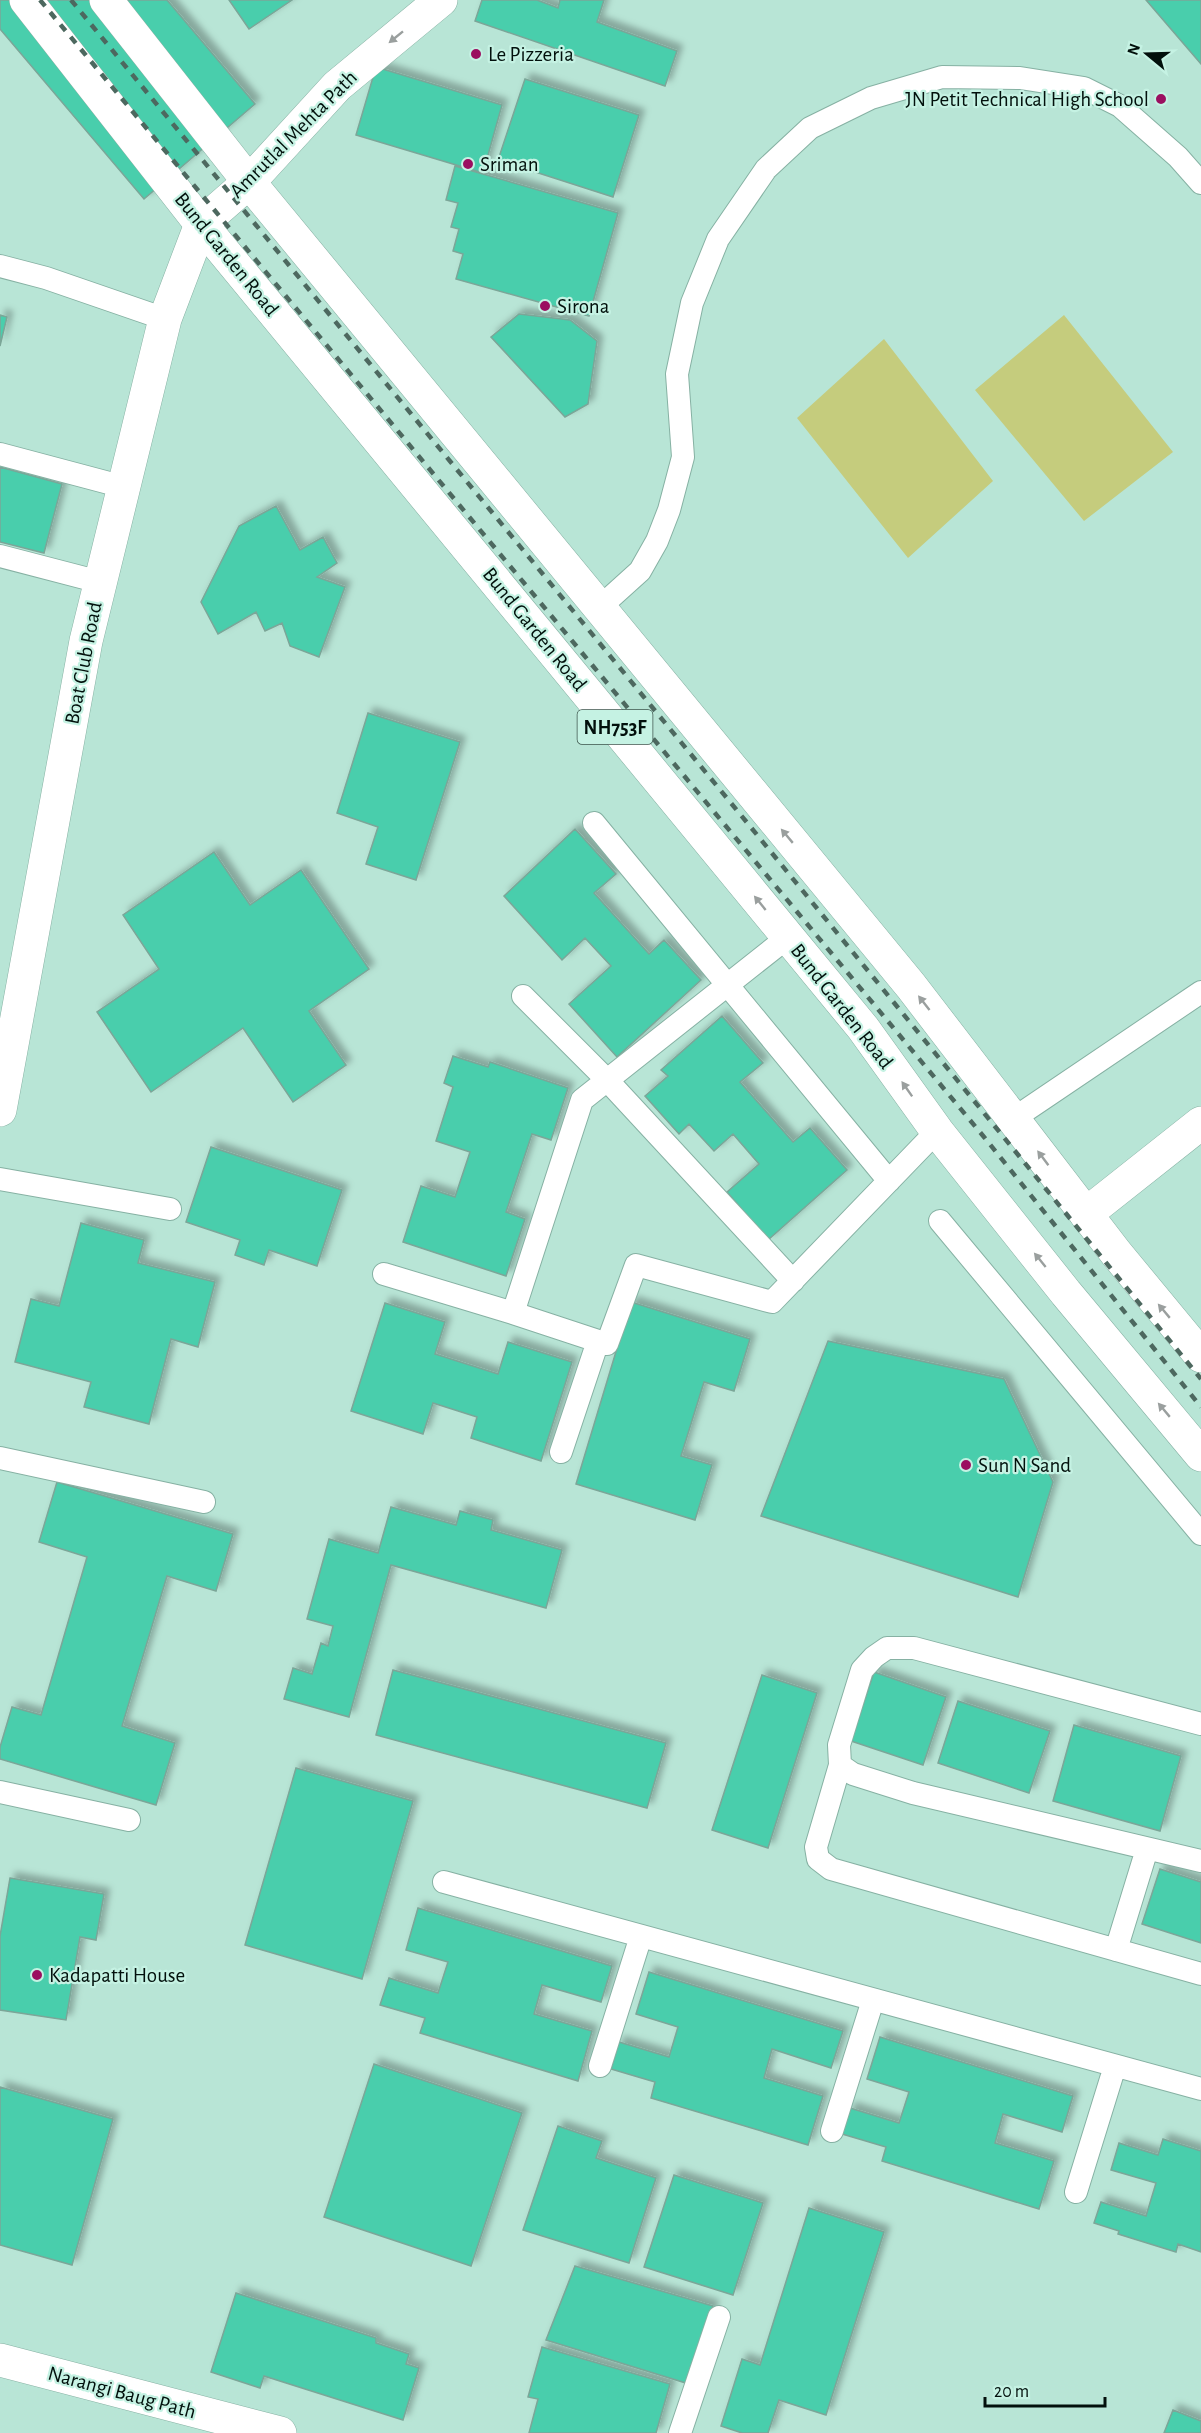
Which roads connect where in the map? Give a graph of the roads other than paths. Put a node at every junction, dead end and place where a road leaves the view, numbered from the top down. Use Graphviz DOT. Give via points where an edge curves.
graph roads {
  1 [pos="26,0"];
  2 [pos="106,0"];
  3 [pos="441,0"];
  4 [pos="249,183"];
  5 [pos="1201,183"];
  6 [pos="201,224"];
  7 [pos="0,266"];
  8 [pos="165,319"];
  9 [pos="0,454"];
  10 [pos="124,486"];
  11 [pos="0,556"];
  12 [pos="100,582"];
  13 [pos="598,608"];
  14 [pos="594,823"];
  15 [pos="788,937"];
  16 [pos="728,984"];
  17 [pos="1201,992"];
  18 [pos="523,996"];
  19 [pos="607,1080"];
  20 [pos="0,1110"];
  21 [pos="1013,1119"];
  22 [pos="1201,1123"];
  23 [pos="937,1131"];
  24 [pos="0,1179"];
  25 [pos="890,1181"];
  26 [pos="170,1209"];
  27 [pos="1086,1214"];
  28 [pos="940,1221"];
  29 [pos="384,1274"];
  30 [pos="793,1281"];
  31 [pos="513,1313"];
  32 [pos="598,1341"];
  33 [pos="1201,1356"];
  34 [pos="561,1452"];
  35 [pos="1201,1455"];
  36 [pos="0,1458"];
  37 [pos="204,1502"];
  38 [pos="1201,1534"];
  39 [pos="1201,1724"];
  40 [pos="840,1765"];
  41 [pos="0,1792"];
  42 [pos="129,1820"];
  43 [pos="1147,1849"];
  44 [pos="1201,1861"];
  45 [pos="444,1882"];
  46 [pos="641,1936"];
  47 [pos="1116,1950"];
  48 [pos="1201,1974"];
  49 [pos="873,2000"];
  50 [pos="600,2066"];
  51 [pos="1115,2066"];
  52 [pos="1201,2090"];
  53 [pos="832,2131"];
  54 [pos="1076,2192"];
  55 [pos="719,2317"];
  56 [pos="0,2360"];
  57 [pos="280,2433"];
  58 [pos="680,2433"];
  1 -- 6 [label="main road, Bund Garden Road / NH753F"];
  2 -- 4 [label="main road, NH753F"];
  3 -- 4 [label="main road, Amrutlal Mehta Path, one-way" via="336,86"];
  4 -- 6 [label="main road, Amrutlal Mehta Path"];
  4 -- 13 [label="main road, NH753F"];
  5 -- 13 [label="lane" via="1179,157 1120,106 1084,88 1020,78 942,77 872,98 810,128 766,169 718,239 692,303 677,374 683,457 669,510 640,571"];
  6 -- 8 [label="main road, Boat Club Road"];
  15 -- 6 [label="main road, Bund Garden Road / NH753F, one-way"];
  7 -- 8 [label="lane"];
  8 -- 10 [label="main road, Boat Club Road"];
  9 -- 10 [label="lane"];
  10 -- 12 [label="main road, Boat Club Road"];
  11 -- 12 [label="lane"];
  12 -- 20 [label="main road, Boat Club Road"];
  21 -- 13 [label="main road, NH753F, one-way" via="911,986"];
  14 -- 16 [label="lane"];
  15 -- 16 [label="lane"];
  23 -- 15 [label="main road, Bund Garden Road / NH753F, one-way" via="863,1028"];
  16 -- 19 [label="lane"];
  16 -- 25 [label="lane"];
  17 -- 21 [label="lane"];
  18 -- 19 [label="lane"];
  19 -- 30 [label="lane"];
  19 -- 31 [label="lane" via="582,1100"];
  27 -- 21 [label="main road, NH753F, one-way"];
  22 -- 27 [label="main road"];
  23 -- 25 [label="lane"];
  35 -- 23 [label="main road, Bund Garden Road / NH753F, one-way"];
  24 -- 26 [label="lane"];
  25 -- 30 [label="lane"];
  33 -- 27 [label="main road, NH753F, one-way"];
  28 -- 38 [label="lane"];
  29 -- 31 [label="lane"];
  30 -- 32 [label="lane" via="772,1302 636,1265 607,1344"];
  31 -- 32 [label="lane"];
  32 -- 34 [label="lane"];
  36 -- 37 [label="lane"];
  39 -- 40 [label="lane" via="914,1648 887,1648 862,1670 839,1745"];
  40 -- 43 [label="lane" via="854,1774 913,1793"];
  40 -- 47 [label="lane" via="816,1847 818,1860 831,1869"];
  41 -- 42 [label="lane"];
  43 -- 44 [label="lane"];
  43 -- 47 [label="lane"];
  45 -- 46 [label="lane"];
  46 -- 49 [label="lane"];
  46 -- 50 [label="lane"];
  47 -- 48 [label="lane"];
  49 -- 51 [label="lane"];
  49 -- 53 [label="lane"];
  51 -- 52 [label="lane"];
  51 -- 54 [label="lane"];
  55 -- 58 [label="lane"];
  56 -- 57 [label="main road, Narangi Baug Path"];
}
